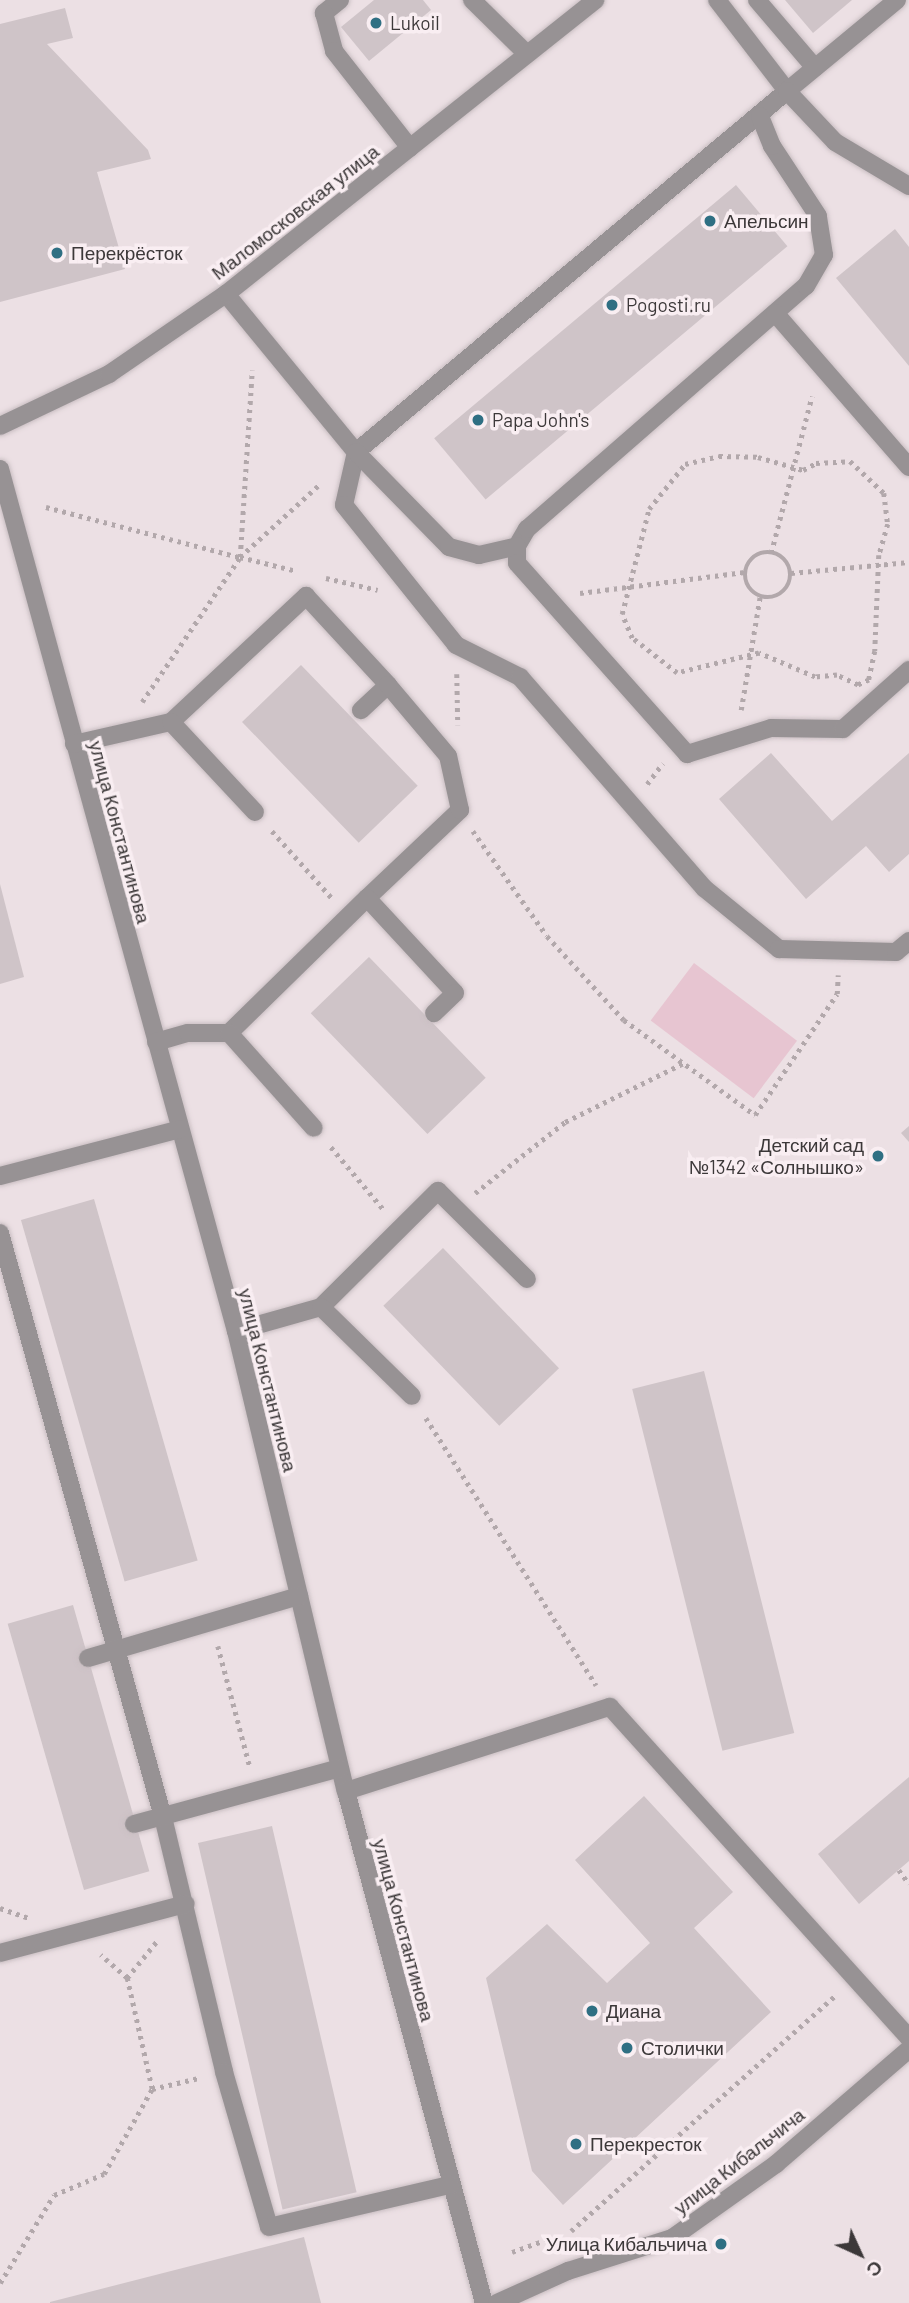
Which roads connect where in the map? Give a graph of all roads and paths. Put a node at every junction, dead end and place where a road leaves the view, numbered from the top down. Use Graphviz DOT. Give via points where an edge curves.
graph roads {
  1 [pos="340,0"];
  2 [pos="472,0"];
  3 [pos="595,0"];
  4 [pos="717,0"];
  5 [pos="757,0"];
  6 [pos="897,0"];
  7 [pos="527,54"];
  8 [pos="815,68"];
  9 [pos="787,92"];
  10 [pos="760,116"];
  11 [pos="410,148"];
  12 [pos="909,186"];
  13 [pos="226,294"];
  14 [pos="775,313"];
  15 [pos="255,330"];
  16 [pos="820,365"];
  17 [pos="0,426"];
  18 [pos="356,452"];
  19 [pos="794,466"];
  20 [pos="909,467"];
  21 [pos="0,469"];
  22 [pos="46,507"];
  23 [pos="517,545"];
  24 [pos="771,553"];
  25 [pos="240,557"];
  26 [pos="909,562"];
  27 [pos="882,564"];
  28 [pos="745,572"];
  29 [pos="791,573"];
  30 [pos="629,587"];
  31 [pos="760,597"];
  32 [pos="555,606"];
  33 [pos="456,645"];
  34 [pos="750,654"];
  35 [pos="909,670"];
  36 [pos="388,685"];
  37 [pos="361,710"];
  38 [pos="171,722"];
  39 [pos="458,728"];
  40 [pos="121,734"];
  41 [pos="736,739"];
  42 [pos="74,744"];
  43 [pos="678,744"];
  44 [pos="631,804"];
  45 [pos="460,810"];
  46 [pos="256,812"];
  47 [pos="367,898"];
  48 [pos="348,916"];
  49 [pos="909,941"];
  50 [pos="838,994"];
  51 [pos="434,1013"];
  52 [pos="229,1033"];
  53 [pos="156,1042"];
  54 [pos="684,1063"];
  55 [pos="314,1128"];
  56 [pos="180,1129"];
  57 [pos="0,1176"];
  58 [pos="456,1209"];
  59 [pos="398,1226"];
  60 [pos="0,1233"];
  61 [pos="527,1279"];
  62 [pos="321,1307"];
  63 [pos="236,1331"];
  64 [pos="412,1396"];
  65 [pos="299,1596"];
  66 [pos="211,1622"];
  67 [pos="117,1650"];
  68 [pos="88,1658"];
  69 [pos="610,1707"];
  70 [pos="340,1768"];
  71 [pos="256,1791"];
  72 [pos="346,1791"];
  73 [pos="163,1817"];
  74 [pos="134,1824"];
  75 [pos="898,1870"];
  76 [pos="909,1884"];
  77 [pos="186,1904"];
  78 [pos="0,1908"];
  79 [pos="75,1933"];
  80 [pos="0,1953"];
  81 [pos="842,1989"];
  82 [pos="909,2038"];
  83 [pos="909,2049"];
  84 [pos="224,2072"];
  85 [pos="152,2089"];
  86 [pos="450,2185"];
  87 [pos="571,2231"];
  88 [pos="551,2238"];
  89 [pos="512,2252"];
  90 [pos="0,2283"];
  91 [pos="484,2303"];
  92 [pos="497,2303"];
  1 -- 11 [label="street" via="324,13 334,51"];
  2 -- 7 [label="street"];
  3 -- 7 [label="street, Маломосковская улица"];
  4 -- 9 [label="street"];
  5 -- 8 [label="street"];
  6 -- 8 [label="street"];
  7 -- 11 [label="street, Маломосковская улица"];
  8 -- 9 [label="street"];
  9 -- 10 [label="street"];
  9 -- 12 [label="street" via="835,142"];
  10 -- 14 [label="street" via="772,146 818,216 824,255 806,286"];
  10 -- 18 [label="street"];
  11 -- 13 [label="street, Маломосковская улица"];
  13 -- 15 [label="street"];
  13 -- 17 [label="street, Маломосковская улица" via="109,374"];
  14 -- 16 [label="street"];
  14 -- 23 [label="street" via="527,529"];
  15 -- 18 [label="street"];
  15 -- 25 [label="path"];
  16 -- 19 [label="path"];
  16 -- 20 [label="street"];
  18 -- 23 [label="street" via="449,547 479,555"];
  18 -- 25 [label="path"];
  18 -- 33 [label="street" via="344,505"];
  19 -- 24 [label="path"];
  19 -- 27 [label="path" via="803,470 816,463 850,461 876,481 887,507"];
  19 -- 30 [label="path" via="737,456 685,464 649,509"];
  21 -- 42 [label="street, улица Константинова"];
  22 -- 25 [label="path"];
  23 -- 32 [label="street" via="517,564"];
  24 -- 28 [label="path" via="752,559"];
  24 -- 29 [label="path" via="785,560"];
  25 -- 40 [label="path"];
  26 -- 27 [label="path"];
  27 -- 29 [label="path"];
  27 -- 34 [label="path" via="869,680 858,685 837,675 815,677 776,657"];
  28 -- 30 [label="path"];
  28 -- 31 [label="path" via="748,587"];
  29 -- 31 [label="path" via="782,593"];
  30 -- 32 [label="path" via="575,594"];
  30 -- 34 [label="path" via="622,614 632,638 677,673"];
  31 -- 34 [label="path"];
  32 -- 43 [label="street"];
  33 -- 39 [label="path"];
  33 -- 44 [label="street" via="520,677"];
  34 -- 41 [label="path"];
  35 -- 41 [label="street" via="843,729 771,728"];
  36 -- 37 [label="street"];
  36 -- 38 [label="street" via="306,596"];
  36 -- 45 [label="street" via="448,756"];
  38 -- 40 [label="street"];
  38 -- 46 [label="street"];
  40 -- 42 [label="street"];
  41 -- 43 [label="street" via="687,754"];
  42 -- 53 [label="street, улица Константинова"];
  43 -- 44 [label="path"];
  44 -- 49 [label="street" via="704,888 779,949 895,953"];
  45 -- 47 [label="street"];
  45 -- 54 [label="path" via="547,936 624,1020"];
  46 -- 48 [label="path"];
  47 -- 48 [label="street"];
  47 -- 51 [label="street" via="455,993"];
  48 -- 52 [label="street"];
  50 -- 54 [label="path" via="755,1115"];
  52 -- 53 [label="street" via="188,1033"];
  52 -- 55 [label="street"];
  53 -- 56 [label="street, улица Константинова"];
  54 -- 58 [label="path" via="565,1122"];
  55 -- 59 [label="path"];
  56 -- 57 [label="street"];
  56 -- 63 [label="street, улица Константинова"];
  58 -- 59 [label="street" via="438,1192"];
  58 -- 61 [label="street"];
  59 -- 62 [label="street"];
  60 -- 67 [label="street"];
  62 -- 63 [label="street"];
  62 -- 64 [label="street"];
  63 -- 65 [label="street, улица Константинова"];
  64 -- 69 [label="path"];
  65 -- 66 [label="street"];
  65 -- 70 [label="street, улица Константинова"];
  66 -- 67 [label="street"];
  66 -- 71 [label="path"];
  67 -- 68 [label="street"];
  67 -- 73 [label="street"];
  69 -- 72 [label="street"];
  69 -- 82 [label="street"];
  70 -- 71 [label="street"];
  70 -- 72 [label="street, улица Константинова"];
  71 -- 73 [label="street"];
  72 -- 86 [label="street, улица Константинова"];
  73 -- 74 [label="street"];
  73 -- 77 [label="street"];
  75 -- 76 [label="path"];
  77 -- 79 [label="street"];
  77 -- 84 [label="street"];
  78 -- 79 [label="path"];
  79 -- 80 [label="street"];
  79 -- 85 [label="path" via="127,1978"];
  81 -- 87 [label="path"];
  83 -- 92 [label="street, улица Кибальчича" via="776,2164 672,2238 568,2271"];
  84 -- 85 [label="path"];
  84 -- 86 [label="street" via="269,2227"];
  85 -- 90 [label="path" via="104,2175 54,2195"];
  86 -- 91 [label="street, улица Константинова"];
  88 -- 89 [label="path"];
}
